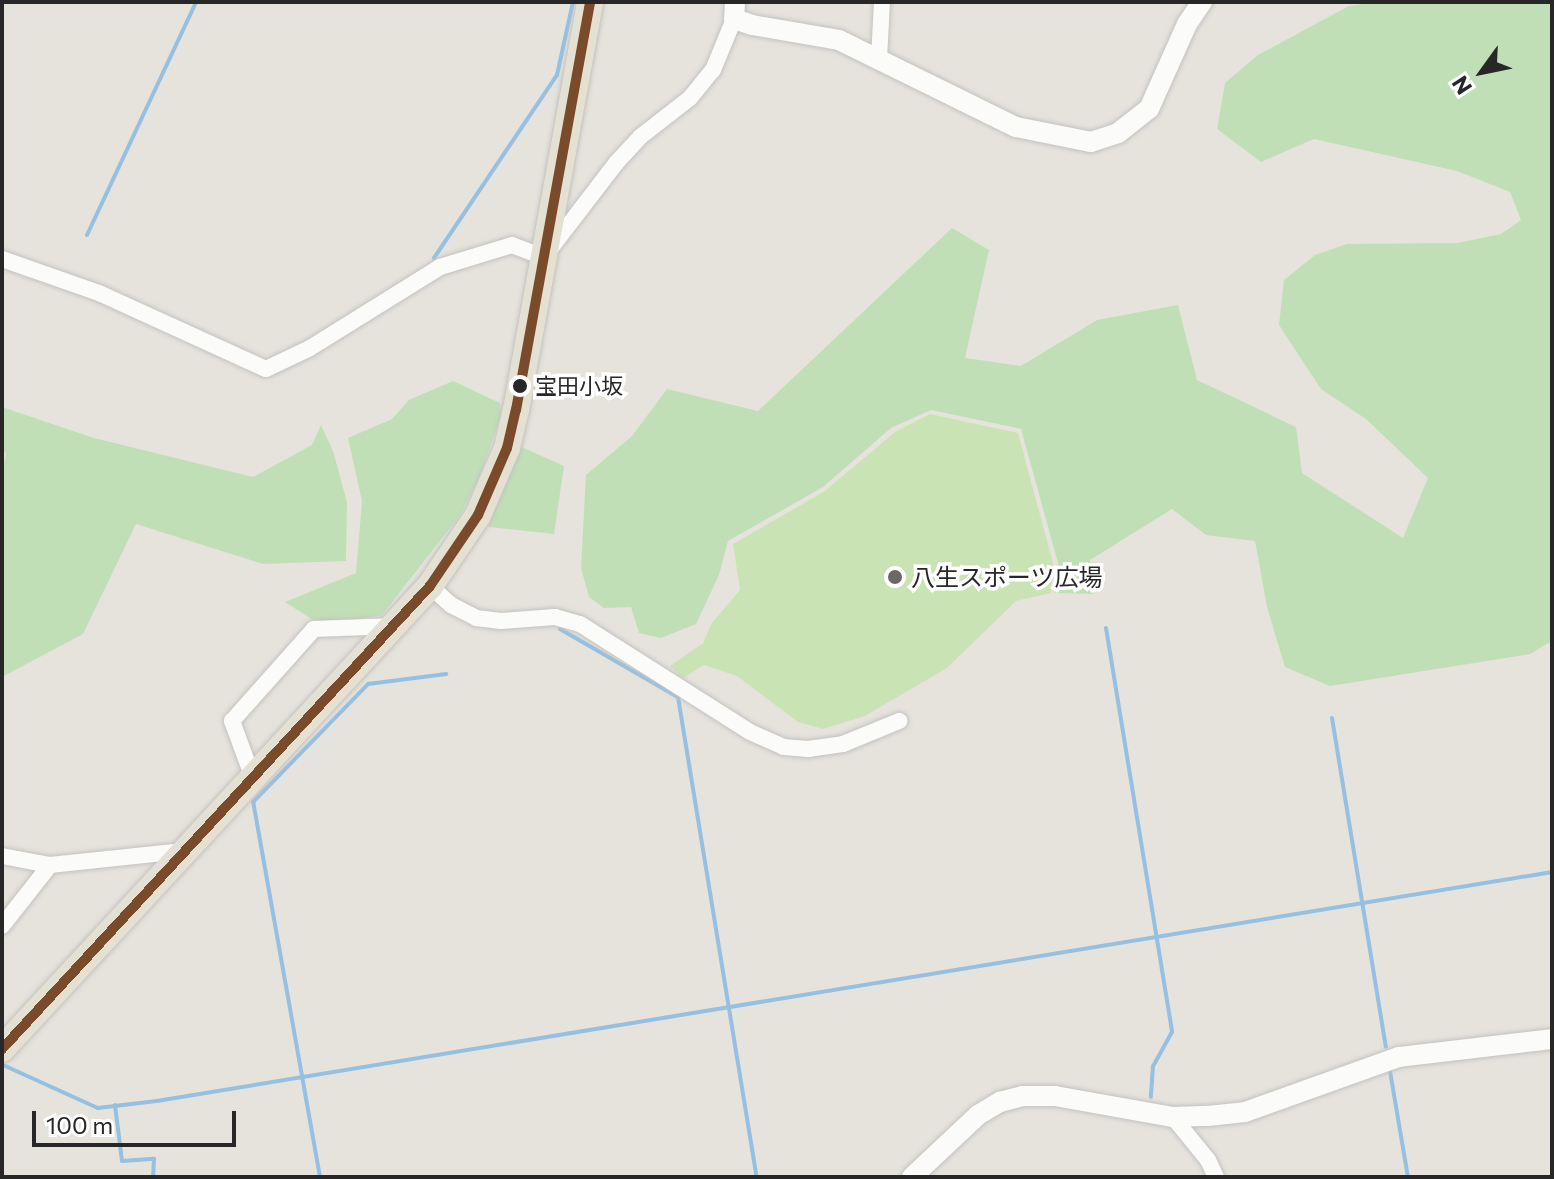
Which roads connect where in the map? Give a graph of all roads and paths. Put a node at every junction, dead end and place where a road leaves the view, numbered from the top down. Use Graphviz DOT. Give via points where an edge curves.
graph roads {
  1 [pos="590,2"];
  2 [pos="882,2"];
  3 [pos="1202,2"];
  4 [pos="735,10"];
  5 [pos="879,59"];
  6 [pos="544,257"];
  7 [pos="2,259"];
  8 [pos="430,586"];
  9 [pos="394,626"];
  10 [pos="899,721"];
  11 [pos="253,778"];
  12 [pos="184,851"];
  13 [pos="2,856"];
  14 [pos="50,865"];
  15 [pos="2,926"];
  16 [pos="1552,1039"];
  17 [pos="2,1049"];
  18 [pos="1173,1117"];
  19 [pos="912,1177"];
  20 [pos="1216,1177"];
  1 -- 6 [label="highway"];
  2 -- 5 [label="street"];
  3 -- 5 [label="street" via="1149,109 1118,133 1091,142 1016,127"];
  4 -- 5 [label="street" via="752,25 839,40"];
  4 -- 6 [label="street" via="713,70 690,98 616,163"];
  6 -- 7 [label="street" via="512,245 440,267 310,348 266,369 99,293"];
  6 -- 8 [label="highway" via="507,448 478,515"];
  8 -- 9 [label="highway"];
  8 -- 10 [label="street" via="476,618 555,617 580,624 750,732 784,747 834,747"];
  9 -- 11 [label="highway"];
  9 -- 11 [label="street" via="314,629 232,721"];
  11 -- 12 [label="highway"];
  12 -- 14 [label="street"];
  12 -- 17 [label="highway"];
  13 -- 14 [label="street"];
  14 -- 15 [label="street"];
  16 -- 18 [label="street" via="1399,1057 1245,1112"];
  18 -- 19 [label="street" via="1055,1096 1022,1096 978,1115"];
  18 -- 20 [label="street"];
}
